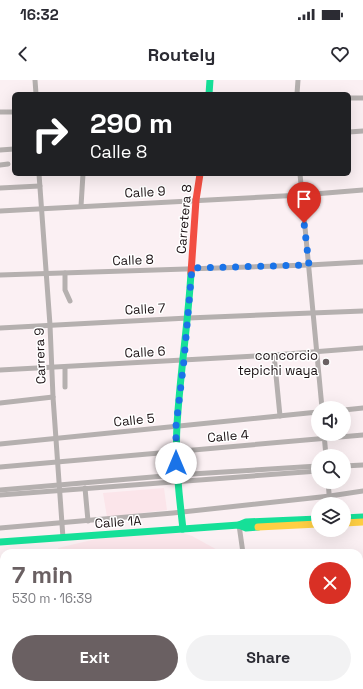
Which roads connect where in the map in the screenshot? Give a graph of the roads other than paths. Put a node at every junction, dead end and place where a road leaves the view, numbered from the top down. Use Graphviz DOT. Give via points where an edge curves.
graph roads {
  1 [pos="35,80"];
  2 [pos="210,80"];
  3 [pos="298,80"];
  4 [pos="36,92"];
  5 [pos="209,92"];
  6 [pos="297,92"];
  7 [pos="351,98"];
  8 [pos="363,98"];
  9 [pos="0,112"];
  10 [pos="12,112"];
  11 [pos="363,131"];
  12 [pos="351,132"];
  13 [pos="12,149"];
  14 [pos="0,150"];
  15 [pos="8,164"];
  16 [pos="0,165"];
  17 [pos="39,176"];
  18 [pos="83,176"];
  19 [pos="200,176"];
  20 [pos="300,176"];
  21 [pos="40,186"];
  22 [pos="0,188"];
  23 [pos="363,190"];
  24 [pos="302,195"];
  25 [pos="196,200"];
  26 [pos="81,206"];
  27 [pos="42,208"];
  28 [pos="0,211"];
  29 [pos="363,262"];
  30 [pos="309,265"];
  31 [pos="192,268"];
  32 [pos="47,274"];
  33 [pos="65,274"];
  34 [pos="0,275"];
  35 [pos="70,301"];
  36 [pos="363,311"];
  37 [pos="314,314"];
  38 [pos="188,318"];
  39 [pos="50,325"];
  40 [pos="0,328"];
  41 [pos="363,348"];
  42 [pos="316,352"];
  43 [pos="274,355"];
  44 [pos="184,360"];
  45 [pos="65,367"];
  46 [pos="52,368"];
  47 [pos="0,370"];
  48 [pos="65,386"];
  49 [pos="53,397"];
  50 [pos="321,401"];
  51 [pos="0,403"];
  52 [pos="363,408"];
  53 [pos="351,409"];
  54 [pos="311,413"];
  55 [pos="280,416"];
  56 [pos="176,426"];
  57 [pos="363,434"];
  58 [pos="351,435"];
  59 [pos="311,437"];
  60 [pos="56,439"];
  61 [pos="0,444"];
  62 [pos="176,452"];
  63 [pos="58,462"];
  64 [pos="363,465"];
  65 [pos="351,466"];
  66 [pos="0,467"];
  67 [pos="311,467"];
  68 [pos="311,471"];
  69 [pos="176,479"];
  70 [pos="60,487"];
  71 [pos="85,488"];
  72 [pos="329,489"];
  73 [pos="0,490"];
  74 [pos="363,491"];
  75 [pos="0,495"];
  76 [pos="330,496"];
  77 [pos="180,512"];
  78 [pos="363,517"];
  79 [pos="351,518"];
  80 [pos="311,519"];
  81 [pos="88,521"];
  82 [pos="363,522"];
  83 [pos="62,523"];
  84 [pos="351,523"];
  85 [pos="311,524"];
  86 [pos="239,526"];
  87 [pos="0,528"];
  88 [pos="183,529"];
  89 [pos="63,538"];
  90 [pos="0,542"];
  91 [pos="242,549"];
  1 -- 4 [label="street"];
  2 -- 5 [label="street"];
  3 -- 6 [label="street"];
  7 -- 8 [label="street"];
  9 -- 10 [label="street"];
  11 -- 12 [label="street"];
  13 -- 14 [label="street"];
  15 -- 16 [label="street"];
  17 -- 21 [label="street, Carrera 9"];
  18 -- 26 [label="street"];
  19 -- 25 [label="street, Carretera 8"];
  20 -- 24 [label="street"];
  21 -- 22 [label="street"];
  21 -- 27 [label="street, Carrera 9"];
  23 -- 24 [label="street, Calle 9"];
  24 -- 25 [label="street, Calle 9"];
  24 -- 30 [label="street"];
  25 -- 26 [label="street, Calle 9"];
  25 -- 31 [label="street, Carretera 8"];
  26 -- 27 [label="street, Calle 9"];
  27 -- 28 [label="street, Calle 9"];
  27 -- 32 [label="street, Carrera 9"];
  29 -- 30 [label="street, Calle 8"];
  30 -- 31 [label="street, Calle 8"];
  30 -- 37 [label="street"];
  31 -- 33 [label="street, Calle 8"];
  31 -- 38 [label="street, Carretera 8"];
  32 -- 33 [label="street, Calle 8"];
  32 -- 34 [label="street, Calle 8"];
  32 -- 39 [label="street, Carrera 9"];
  33 -- 35 [label="street" via="65,290"];
  36 -- 37 [label="street, Calle 7"];
  37 -- 38 [label="street, Calle 7"];
  37 -- 42 [label="street"];
  38 -- 39 [label="street, Calle 7"];
  38 -- 44 [label="street, Carretera 8"];
  39 -- 40 [label="street, Calle 7"];
  39 -- 46 [label="street, Carrera 9"];
  41 -- 42 [label="street, Calle 6"];
  42 -- 43 [label="street, Calle 6"];
  42 -- 50 [label="street"];
  43 -- 44 [label="street, Calle 6"];
  43 -- 55 [label="street"];
  44 -- 45 [label="street, Calle 6"];
  44 -- 56 [label="street, Carretera 8"];
  45 -- 46 [label="street, Calle 6"];
  45 -- 48 [label="street"];
  46 -- 47 [label="street, Calle 6"];
  46 -- 49 [label="street, Carrera 9"];
  49 -- 51 [label="street"];
  49 -- 60 [label="street, Carrera 9"];
  52 -- 53 [label="street"];
  54 -- 55 [label="street, Calle 5"];
  55 -- 56 [label="street, Calle 5"];
  56 -- 60 [label="street, Calle 5"];
  56 -- 62 [label="street, Carretera 8"];
  57 -- 58 [label="street, Calle 4"];
  59 -- 62 [label="street, Calle 4"];
  60 -- 61 [label="street, Calle 5"];
  60 -- 63 [label="street, Carrera 9"];
  62 -- 63 [label="street, Calle 4"];
  62 -- 69 [label="street, Carretera 8"];
  63 -- 66 [label="street, Calle 4"];
  63 -- 70 [label="street, Carrera 9"];
  64 -- 65 [label="street"];
  67 -- 69 [label="street"];
  68 -- 69 [label="street"];
  69 -- 70 [label="street"];
  69 -- 71 [label="street"];
  69 -- 77 [label="street, Carretera 8"];
  70 -- 71 [label="street"];
  70 -- 73 [label="street"];
  70 -- 75 [label="street"];
  70 -- 83 [label="street, Carrera 9"];
  71 -- 81 [label="street"];
  72 -- 76 [label="street"];
  74 -- 76 [label="street"];
  76 -- 77 [label="street"];
  77 -- 81 [label="street"];
  77 -- 88 [label="street, Carretera 8"];
  78 -- 79 [label="street"];
  80 -- 86 [label="street, Calle 1A" via="246,522"];
  81 -- 83 [label="street"];
  82 -- 84 [label="street"];
  83 -- 87 [label="street"];
  83 -- 89 [label="street, Carrera 9"];
  85 -- 86 [label="street, Calle 1A" via="246,528"];
  86 -- 88 [label="street, Calle 1A"];
  86 -- 91 [label="street"];
  88 -- 89 [label="street, Calle 1A"];
  89 -- 90 [label="street, Calle 1A"];
}
